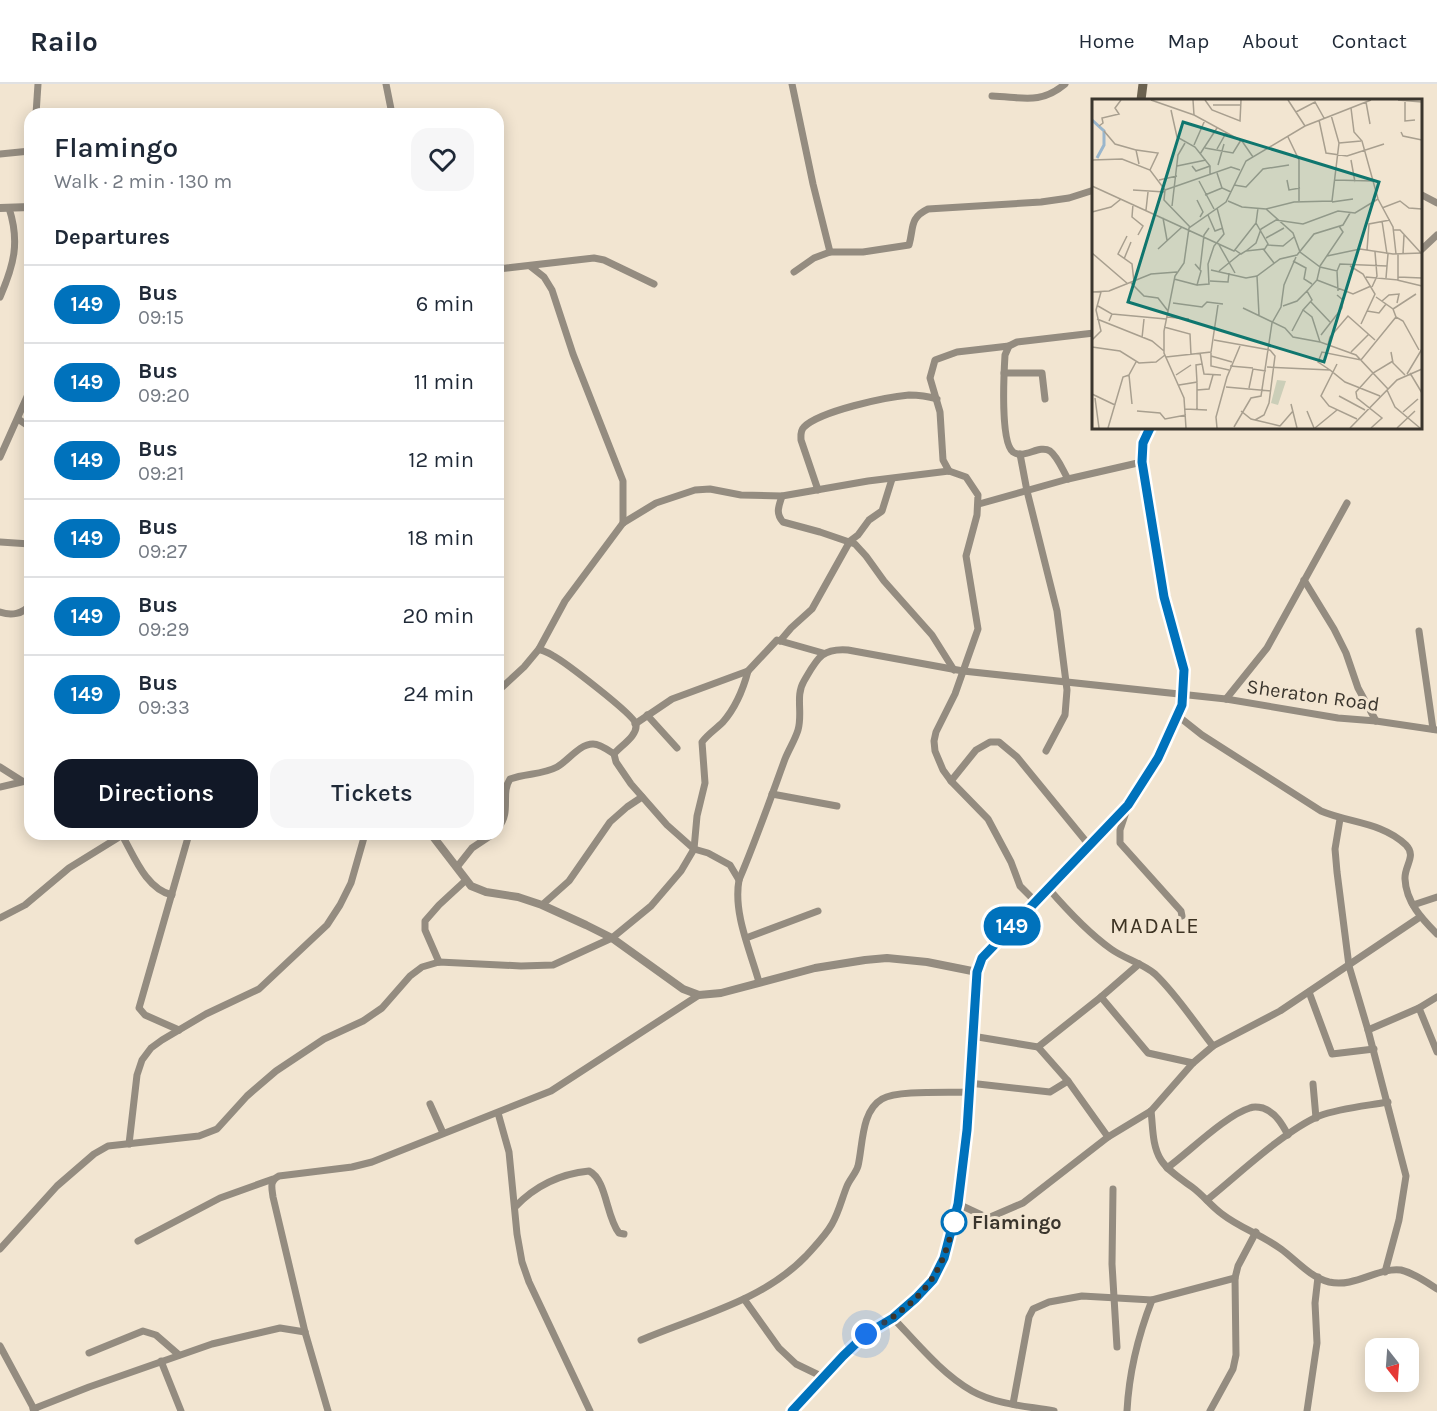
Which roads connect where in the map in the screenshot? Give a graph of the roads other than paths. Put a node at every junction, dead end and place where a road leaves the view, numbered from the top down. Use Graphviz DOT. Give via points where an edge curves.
graph roads {
  1 [pos="38,84"];
  2 [pos="386,84"];
  3 [pos="792,84"];
  4 [pos="1065,84"];
  5 [pos="1143,84"];
  6 [pos="992,96"];
  7 [pos="1141,99"];
  8 [pos="36,108"];
  9 [pos="391,108"];
  10 [pos="24,152"];
  11 [pos="0,154"];
  12 [pos="1092,191"];
  13 [pos="1422,195"];
  14 [pos="1437,204"];
  15 [pos="24,207"];
  16 [pos="4,208"];
  17 [pos="1437,235"];
  18 [pos="1422,249"];
  19 [pos="830,252"];
  20 [pos="530,266"];
  21 [pos="504,268"];
  22 [pos="794,272"];
  23 [pos="654,284"];
  24 [pos="0,297"];
  25 [pos="1092,333"];
  26 [pos="1009,346"];
  27 [pos="1004,373"];
  28 [pos="937,399"];
  29 [pos="1045,399"];
  30 [pos="24,404"];
  31 [pos="18,419"];
  32 [pos="24,423"];
  33 [pos="1150,429"];
  34 [pos="1020,454"];
  35 [pos="0,457"];
  36 [pos="942,460"];
  37 [pos="1142,462"];
  38 [pos="949,471"];
  39 [pos="935,472"];
  40 [pos="892,479"];
  41 [pos="1068,479"];
  42 [pos="818,490"];
  43 [pos="1027,491"];
  44 [pos="782,496"];
  45 [pos="1347,503"];
  46 [pos="979,504"];
  47 [pos="622,523"];
  48 [pos="0,542"];
  49 [pos="852,543"];
  50 [pos="24,544"];
  51 [pos="1304,580"];
  52 [pos="24,610"];
  53 [pos="0,612"];
  54 [pos="1419,631"];
  55 [pos="780,641"];
  56 [pos="539,649"];
  57 [pos="823,653"];
  58 [pos="954,670"];
  59 [pos="748,671"];
  60 [pos="963,671"];
  61 [pos="1066,681"];
  62 [pos="504,685"];
  63 [pos="1184,694"];
  64 [pos="1226,699"];
  65 [pos="647,715"];
  66 [pos="1178,716"];
  67 [pos="1376,721"];
  68 [pos="636,723"];
  69 [pos="1435,729"];
  70 [pos="677,748"];
  71 [pos="1046,751"];
  72 [pos="614,754"];
  73 [pos="0,767"];
  74 [pos="24,779"];
  75 [pos="24,781"];
  76 [pos="951,781"];
  77 [pos="0,787"];
  78 [pos="772,794"];
  79 [pos="642,797"];
  80 [pos="1128,805"];
  81 [pos="837,806"];
  82 [pos="504,818"];
  83 [pos="1340,819"];
  84 [pos="113,840"];
  85 [pos="126,840"];
  86 [pos="187,840"];
  87 [pos="363,840"];
  88 [pos="436,840"];
  89 [pos="484,840"];
  90 [pos="1089,845"];
  91 [pos="694,849"];
  92 [pos="457,867"];
  93 [pos="739,880"];
  94 [pos="465,881"];
  95 [pos="1048,888"];
  96 [pos="172,895"];
  97 [pos="1437,897"];
  98 [pos="1035,902"];
  99 [pos="542,905"];
  100 [pos="1413,905"];
  101 [pos="818,911"];
  102 [pos="1182,916"];
  103 [pos="1420,917"];
  104 [pos="0,918"];
  105 [pos="1437,934"];
  106 [pos="612,938"];
  107 [pos="746,938"];
  108 [pos="439,962"];
  109 [pos="1139,963"];
  110 [pos="1349,966"];
  111 [pos="977,972"];
  112 [pos="759,982"];
  113 [pos="1309,992"];
  114 [pos="699,995"];
  115 [pos="1437,997"];
  116 [pos="1101,998"];
  117 [pos="1419,1008"];
  118 [pos="179,1030"];
  119 [pos="1368,1030"];
  120 [pos="972,1036"];
  121 [pos="1213,1046"];
  122 [pos="1038,1047"];
  123 [pos="1374,1049"];
  124 [pos="1437,1052"];
  125 [pos="1193,1063"];
  126 [pos="1068,1081"];
  127 [pos="1313,1084"];
  128 [pos="969,1088"];
  129 [pos="1388,1102"];
  130 [pos="430,1104"];
  131 [pos="1151,1111"];
  132 [pos="498,1113"];
  133 [pos="1316,1118"];
  134 [pos="444,1133"];
  135 [pos="1288,1135"];
  136 [pos="1108,1137"];
  137 [pos="129,1144"];
  138 [pos="1167,1168"];
  139 [pos="273,1179"];
  140 [pos="1113,1189"];
  141 [pos="1208,1200"];
  142 [pos="958,1204"];
  143 [pos="515,1207"];
  144 [pos="1256,1232"];
  145 [pos="624,1234"];
  146 [pos="138,1241"];
  147 [pos="0,1249"];
  148 [pos="1384,1272"];
  149 [pos="1318,1277"];
  150 [pos="1235,1278"];
  151 [pos="1437,1289"];
  152 [pos="1113,1297"];
  153 [pos="744,1299"];
  154 [pos="1152,1300"];
  155 [pos="893,1318"];
  156 [pos="305,1332"];
  157 [pos="641,1340"];
  158 [pos="0,1346"];
  159 [pos="1117,1347"];
  160 [pos="89,1353"];
  161 [pos="179,1355"];
  162 [pos="161,1361"];
  163 [pos="823,1377"];
  164 [pos="1013,1404"];
  165 [pos="34,1410"];
  166 [pos="181,1411"];
  167 [pos="328,1411"];
  168 [pos="590,1411"];
  169 [pos="792,1411"];
  170 [pos="1054,1411"];
  171 [pos="1127,1411"];
  172 [pos="1210,1411"];
  173 [pos="1307,1411"];
  1 -- 8 [label="street"];
  2 -- 9 [label="street"];
  3 -- 19 [label="street"];
  4 -- 6 [label="street" via="1039,98"];
  5 -- 7 [label="main road"];
  10 -- 11 [label="street"];
  12 -- 19 [label="street" via="1041,202 928,209 915,219 909,245"];
  13 -- 14 [label="street"];
  15 -- 16 [label="street"];
  16 -- 24 [label="street" via="16,236 12,266"];
  17 -- 18 [label="street"];
  19 -- 22 [label="street"];
  20 -- 21 [label="street"];
  20 -- 23 [label="street" via="600,259"];
  20 -- 47 [label="street" via="552,290 619,469"];
  25 -- 26 [label="street" via="1041,338"];
  26 -- 27 [label="street"];
  26 -- 28 [label="street" via="937,358 930,375"];
  27 -- 29 [label="street" via="1042,373"];
  27 -- 34 [label="street" via="1006,435 1011,450"];
  28 -- 36 [label="street"];
  28 -- 42 [label="street" via="911,395 878,400 804,427 801,440"];
  30 -- 31 [label="street"];
  31 -- 32 [label="street"];
  31 -- 35 [label="street"];
  33 -- 37 [label="main road" via="1143,443"];
  34 -- 41 [label="street" via="1040,449 1051,452"];
  34 -- 43 [label="street"];
  36 -- 38 [label="street"];
  36 -- 39 [label="street"];
  37 -- 41 [label="street"];
  37 -- 63 [label="main road" via="1164,597 1184,670"];
  38 -- 39 [label="street"];
  38 -- 46 [label="street" via="966,477 976,489"];
  39 -- 40 [label="street"];
  40 -- 42 [label="street"];
  40 -- 49 [label="street" via="882,511 869,520"];
  41 -- 43 [label="street"];
  42 -- 44 [label="street"];
  43 -- 46 [label="street"];
  43 -- 61 [label="street" via="1057,611"];
  44 -- 47 [label="street" via="695,490 656,502"];
  44 -- 49 [label="street" via="778,511 783,522"];
  45 -- 51 [label="street"];
  46 -- 60 [label="street" via="966,556 978,629"];
  47 -- 56 [label="street" via="565,601"];
  48 -- 50 [label="street"];
  49 -- 55 [label="street" via="812,609"];
  49 -- 58 [label="street" via="932,635"];
  51 -- 64 [label="street" via="1267,648"];
  51 -- 67 [label="street" via="1334,629"];
  52 -- 53 [label="street" via="12,615"];
  54 -- 69 [label="street"];
  55 -- 57 [label="street, Sheraton Road"];
  55 -- 59 [label="street" via="773,642"];
  56 -- 62 [label="street"];
  56 -- 68 [label="street" via="552,654 617,703"];
  57 -- 58 [label="street, Sheraton Road" via="848,650"];
  57 -- 78 [label="street" via="799,691 798,732"];
  58 -- 60 [label="street, Sheraton Road"];
  59 -- 65 [label="street" via="691,690"];
  59 -- 91 [label="street" via="732,710 702,742 705,783"];
  60 -- 61 [label="street, Sheraton Road"];
  60 -- 76 [label="street" via="934,741 939,762"];
  61 -- 63 [label="street, Sheraton Road"];
  61 -- 71 [label="street" via="1065,715"];
  63 -- 64 [label="street, Sheraton Road"];
  63 -- 66 [label="main road"];
  64 -- 67 [label="street, Sheraton Road"];
  65 -- 68 [label="street"];
  65 -- 70 [label="street"];
  66 -- 80 [label="main road" via="1158,758"];
  66 -- 83 [label="street" via="1300,800"];
  67 -- 69 [label="street, Sheraton Road"];
  68 -- 72 [label="street" via="632,735"];
  72 -- 79 [label="street"];
  72 -- 82 [label="street" via="599,745 587,745 545,773 510,779"];
  73 -- 74 [label="street"];
  75 -- 77 [label="street"];
  76 -- 90 [label="street" via="976,750 999,742 1017,757"];
  76 -- 98 [label="street" via="988,819 1020,886"];
  78 -- 81 [label="street"];
  78 -- 93 [label="street"];
  79 -- 91 [label="street"];
  79 -- 99 [label="street" via="610,822 569,881"];
  80 -- 90 [label="main road"];
  80 -- 102 [label="street" via="1120,843"];
  83 -- 100 [label="street" via="1375,826 1411,851 1405,879"];
  83 -- 110 [label="street" via="1336,872"];
  84 -- 104 [label="street" via="69,868 25,905"];
  85 -- 96 [label="street" via="149,880 163,893"];
  86 -- 96 [label="street"];
  87 -- 118 [label="street" via="351,883 327,925 259,989"];
  88 -- 92 [label="street"];
  89 -- 92 [label="street"];
  90 -- 95 [label="main road"];
  91 -- 93 [label="street" via="722,860"];
  91 -- 106 [label="street" via="651,906"];
  92 -- 94 [label="street"];
  93 -- 107 [label="street" via="736,895"];
  94 -- 99 [label="street" via="477,889"];
  94 -- 108 [label="street" via="425,921"];
  95 -- 98 [label="main road"];
  95 -- 109 [label="street" via="1098,939"];
  96 -- 118 [label="street" via="139,1008 145,1015"];
  97 -- 100 [label="street"];
  98 -- 111 [label="main road" via="990,948"];
  99 -- 106 [label="street"];
  100 -- 103 [label="street"];
  101 -- 107 [label="street"];
  103 -- 105 [label="street"];
  103 -- 110 [label="street"];
  106 -- 108 [label="street" via="553,965"];
  106 -- 114 [label="street"];
  107 -- 112 [label="street"];
  108 -- 137 [label="street" via="410,976 382,1008 363,1021 324,1039 276,1071 217,1129 199,1136"];
  109 -- 116 [label="street"];
  109 -- 121 [label="street" via="1162,982"];
  110 -- 113 [label="street"];
  110 -- 119 [label="street"];
  111 -- 112 [label="street" via="887,958 842,963"];
  111 -- 120 [label="main road"];
  112 -- 114 [label="street"];
  113 -- 121 [label="street"];
  113 -- 123 [label="street" via="1332,1054"];
  114 -- 132 [label="street" via="551,1091"];
  115 -- 117 [label="street"];
  116 -- 122 [label="street"];
  116 -- 125 [label="street" via="1148,1053"];
  117 -- 119 [label="street"];
  117 -- 124 [label="street"];
  118 -- 137 [label="street" via="151,1048 142,1060"];
  119 -- 123 [label="street"];
  120 -- 122 [label="street"];
  120 -- 128 [label="main road"];
  121 -- 125 [label="street"];
  122 -- 126 [label="street"];
  123 -- 129 [label="street"];
  125 -- 131 [label="street"];
  126 -- 128 [label="street" via="1050,1092"];
  126 -- 136 [label="street"];
  127 -- 133 [label="street"];
  128 -- 142 [label="main road"];
  128 -- 153 [label="street" via="905,1094 883,1099 875,1106 861,1140 857,1167 832,1224 796,1265"];
  129 -- 133 [label="street"];
  129 -- 148 [label="street" via="1406,1176 1399,1220"];
  130 -- 134 [label="street"];
  131 -- 136 [label="street"];
  131 -- 138 [label="street" via="1156,1148"];
  132 -- 134 [label="street"];
  132 -- 143 [label="street" via="509,1152"];
  133 -- 135 [label="street"];
  134 -- 139 [label="street" via="372,1162"];
  135 -- 138 [label="street" via="1269,1111 1248,1108"];
  135 -- 141 [label="street"];
  136 -- 142 [label="street" via="1023,1203 995,1217 982,1217"];
  137 -- 147 [label="street" via="108,1146 82,1162"];
  138 -- 141 [label="street"];
  139 -- 146 [label="street" via="220,1198"];
  139 -- 156 [label="street" via="273,1197"];
  140 -- 152 [label="street"];
  141 -- 144 [label="street" via="1228,1218"];
  142 -- 155 [label="main road" via="948,1248 933,1280"];
  143 -- 145 [label="street" via="547,1181 591,1171 603,1189 613,1224"];
  143 -- 168 [label="street" via="522,1262 529,1282"];
  144 -- 149 [label="street"];
  144 -- 150 [label="street"];
  148 -- 149 [label="street" via="1350,1282"];
  148 -- 151 [label="street" via="1402,1271"];
  149 -- 173 [label="street" via="1317,1343"];
  150 -- 154 [label="street"];
  150 -- 172 [label="street" via="1236,1355 1233,1369"];
  152 -- 154 [label="street"];
  152 -- 159 [label="street"];
  152 -- 164 [label="street" via="1082,1296 1033,1309"];
  153 -- 157 [label="street"];
  153 -- 163 [label="street" via="779,1348 796,1364"];
  154 -- 171 [label="street" via="1139,1334"];
  155 -- 163 [label="main road" via="866,1334"];
  155 -- 164 [label="street" via="940,1367 972,1391"];
  156 -- 161 [label="street" via="265,1330"];
  156 -- 167 [label="street"];
  158 -- 165 [label="street"];
  160 -- 161 [label="street" via="143,1331 156,1335"];
  161 -- 162 [label="street"];
  162 -- 165 [label="street"];
  162 -- 166 [label="street"];
  163 -- 169 [label="main road"];
  164 -- 170 [label="street"];
}
